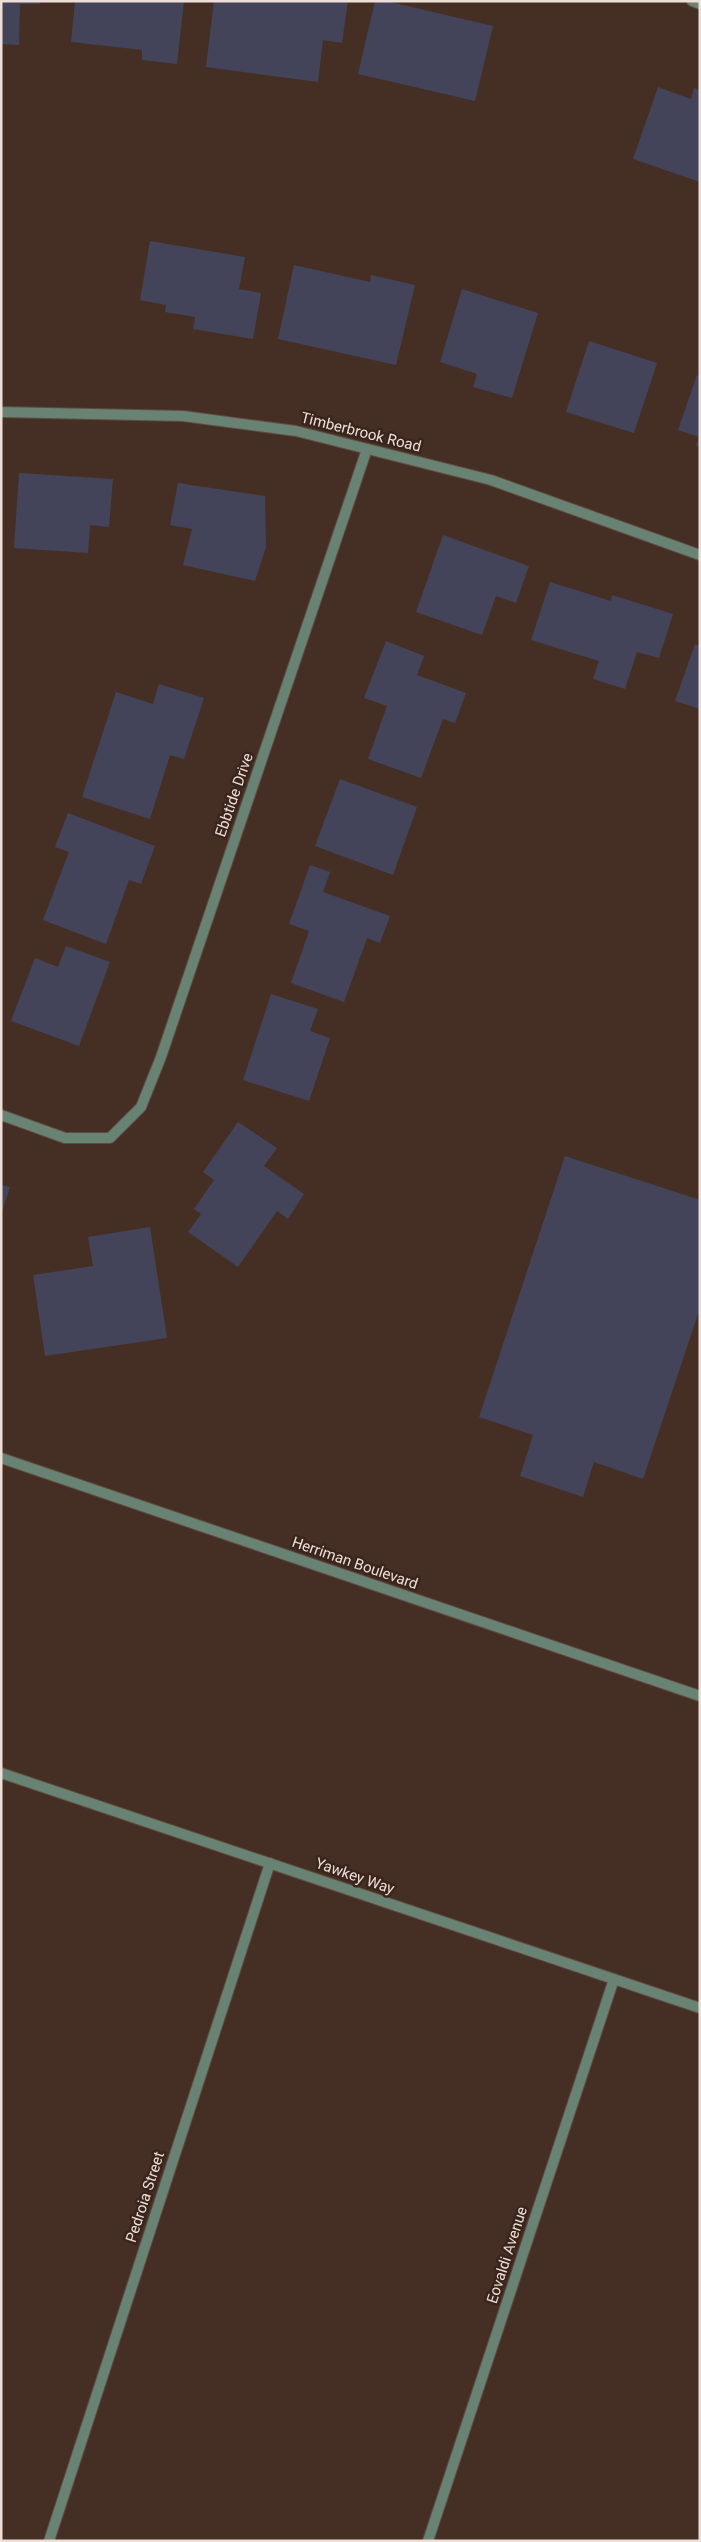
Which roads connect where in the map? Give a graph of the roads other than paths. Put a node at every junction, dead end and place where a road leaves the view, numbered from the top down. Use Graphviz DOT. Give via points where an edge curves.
graph roads {
  1 [pos="692,1"];
  2 [pos="700,4"];
  3 [pos="1,412"];
  4 [pos="367,449"];
  5 [pos="700,555"];
  6 [pos="1,1115"];
  7 [pos="1,1458"];
  8 [pos="700,1696"];
  9 [pos="1,1773"];
  10 [pos="270,1863"];
  11 [pos="614,1979"];
  12 [pos="700,2008"];
  13 [pos="48,2541"];
  14 [pos="428,2541"];
  1 -- 2 [label="street"];
  3 -- 4 [label="street, Timberbrook Road" via="183,416 296,431"];
  4 -- 5 [label="street, Timberbrook Road" via="491,480"];
  4 -- 6 [label="street, Ebbtide Drive" via="141,1108 110,1138 65,1138"];
  7 -- 8 [label="street, Herriman Boulevard"];
  9 -- 10 [label="street, Yawkey Way"];
  10 -- 11 [label="street, Yawkey Way"];
  10 -- 13 [label="street, Pedroia Street"];
  11 -- 12 [label="street, Yawkey Way"];
  11 -- 14 [label="street, Eovaldi Avenue"];
}
